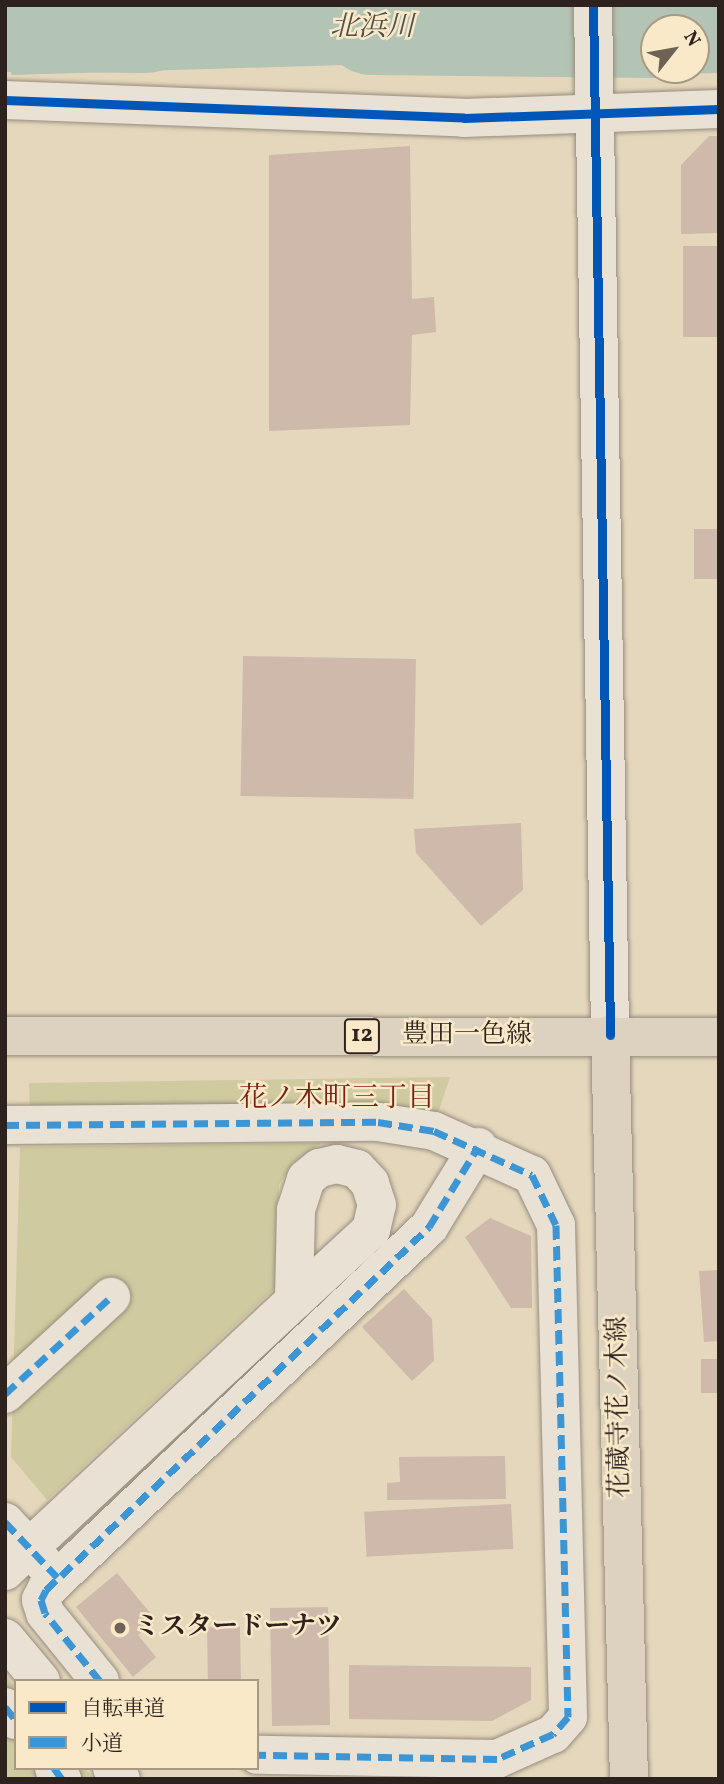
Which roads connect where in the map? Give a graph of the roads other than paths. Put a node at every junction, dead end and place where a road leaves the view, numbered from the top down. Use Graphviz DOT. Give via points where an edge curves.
graph roads {
  1 [pos="593,5"];
  2 [pos="5,100"];
  3 [pos="719,109"];
  4 [pos="592,112"];
  5 [pos="610,1035"];
  6 [pos="5,1036"];
  7 [pos="719,1037"];
  8 [pos="5,1125"];
  9 [pos="478,1147"];
  10 [pos="111,1297"];
  11 [pos="294,1301"];
  12 [pos="5,1394"];
  13 [pos="13,1547"];
  14 [pos="57,1577"];
  15 [pos="5,1638"];
  16 [pos="39,1679"];
  17 [pos="98,1679"];
  18 [pos="259,1755"];
  19 [pos="629,1779"];
  1 -- 4 [label="street"];
  2 -- 4 [label="street" via="464,118"];
  3 -- 4 [label="street"];
  4 -- 5 [label="street"];
  5 -- 6 [label="main road, 豊田一色線 / 12"];
  5 -- 7 [label="main road, 豊田一色線 / 12"];
  5 -- 19 [label="main road, 花蔵寺花ノ木線"];
  8 -- 9 [label="street" via="378,1122 434,1131"];
  9 -- 14 [label="street" via="429,1227"];
  9 -- 18 [label="street" via="532,1175 556,1225 568,1717 553,1734 497,1759"];
  10 -- 12 [label="street"];
  11 -- 13 [label="street"];
  13 -- 14 [label="street"];
  14 -- 17 [label="street" via="41,1600 45,1613"];
  15 -- 16 [label="street"];
}
